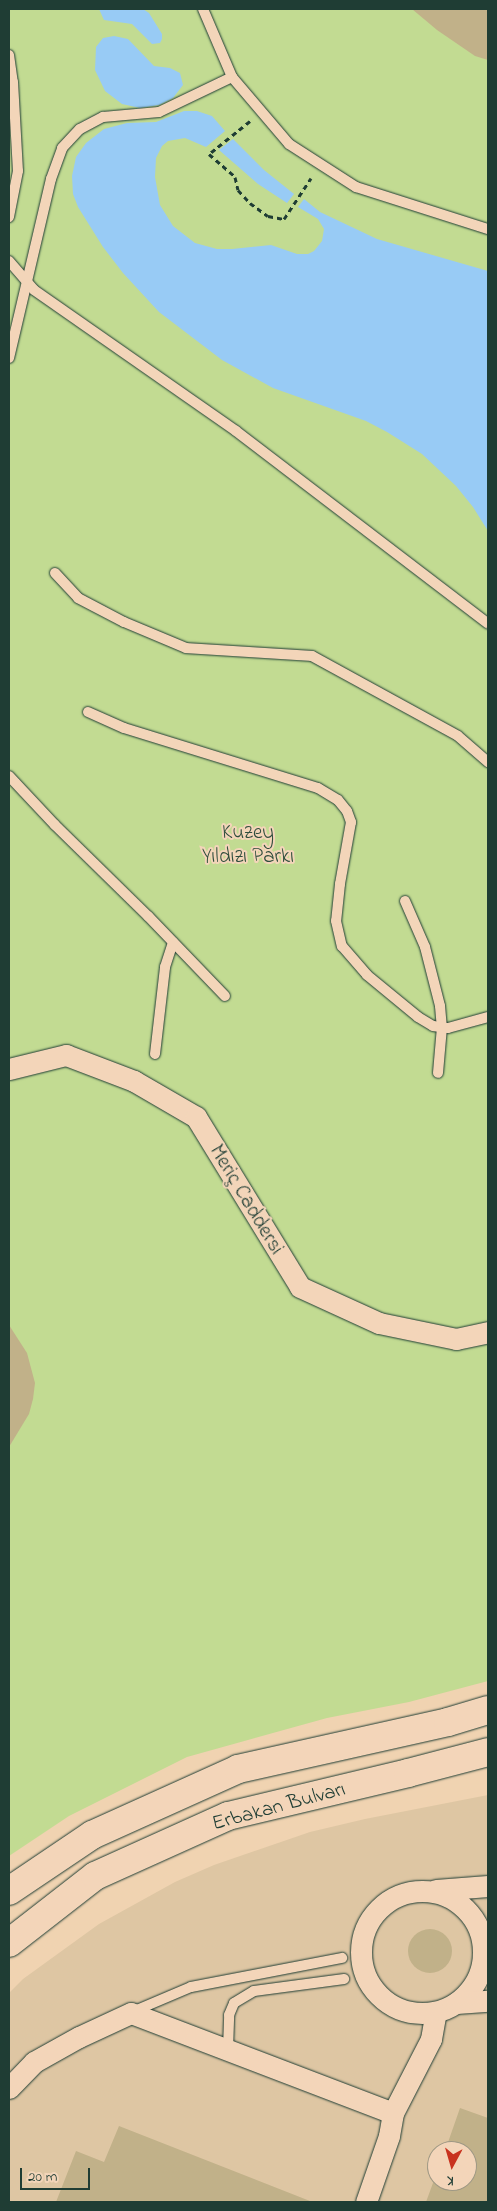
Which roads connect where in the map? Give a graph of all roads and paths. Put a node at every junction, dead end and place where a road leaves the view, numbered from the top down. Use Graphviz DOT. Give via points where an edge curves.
graph roads {
  1 [pos="203,9"];
  2 [pos="9,55"];
  3 [pos="232,76"];
  4 [pos="262,112"];
  5 [pos="321,164"];
  6 [pos="9,217"];
  7 [pos="488,229"];
  8 [pos="9,262"];
  9 [pos="25,280"];
  10 [pos="9,358"];
  11 [pos="55,573"];
  12 [pos="488,624"];
  13 [pos="88,712"];
  14 [pos="488,762"];
  15 [pos="9,776"];
  16 [pos="405,900"];
  17 [pos="172,942"];
  18 [pos="225,996"];
  19 [pos="488,1017"];
  20 [pos="442,1027"];
  21 [pos="155,1054"];
  22 [pos="9,1069"];
  23 [pos="438,1073"];
  24 [pos="488,1332"];
  25 [pos="488,1710"];
  26 [pos="488,1752"];
  27 [pos="488,1886"];
  28 [pos="425,1890"];
  29 [pos="9,1891"];
  30 [pos="9,1943"];
  31 [pos="342,1958"];
  32 [pos="344,1979"];
  33 [pos="488,2001"];
  34 [pos="456,2003"];
  35 [pos="436,2012"];
  36 [pos="131,2013"];
  37 [pos="228,2049"];
  38 [pos="9,2088"];
  39 [pos="394,2113"];
  40 [pos="366,2202"];
  1 -- 3 [label="lane"];
  2 -- 6 [label="lane" via="14,82 18,171"];
  3 -- 4 [label="lane"];
  3 -- 9 [label="lane" via="159,112 103,117 80,129 62,148"];
  4 -- 5 [label="lane" via="289,144"];
  4 -- 5 [label="path" via="209,154 235,177 238,190 250,203 268,216 284,219"];
  5 -- 7 [label="lane" via="356,187"];
  8 -- 9 [label="lane"];
  9 -- 10 [label="lane"];
  9 -- 12 [label="lane" via="34,290 236,432"];
  11 -- 14 [label="lane" via="78,598 186,648 312,656 458,736"];
  13 -- 20 [label="lane" via="124,728 318,788 338,800 347,810 351,822 336,921 342,946 368,975 418,1017 433,1026"];
  15 -- 17 [label="lane"];
  16 -- 20 [label="lane" via="425,946"];
  17 -- 18 [label="lane"];
  17 -- 21 [label="lane" via="165,967"];
  19 -- 20 [label="lane"];
  20 -- 23 [label="lane"];
  22 -- 24 [label="street, Meriç Caddersi" via="66,1055 134,1082 196,1117 300,1287 378,1323 456,1339"];
  25 -- 29 [label="highway, Erbakan Bulvarı" via="238,1769 92,1835"];
  26 -- 30 [label="highway, Erbakan Bulvarı" via="228,1816 94,1876"];
  27 -- 28 [label="street"];
  28 -- 34 [label="street" via="452,1897 468,1910 480,1928 484,1949 482,1970 472,1989"];
  28 -- 35 [label="street" via="412,1890 393,1897 377,1909 366,1925 361,1944 362,1964 368,1982 381,1998 398,2008 417,2013"];
  31 -- 36 [label="lane" via="191,1987"];
  32 -- 37 [label="lane" via="254,1991 234,2003 229,2015"];
  33 -- 34 [label="street"];
  34 -- 35 [label="street"];
  35 -- 39 [label="street" via="431,2039"];
  36 -- 37 [label="street"];
  36 -- 38 [label="street" via="34,2062"];
  37 -- 39 [label="street"];
  39 -- 40 [label="street"];
}
